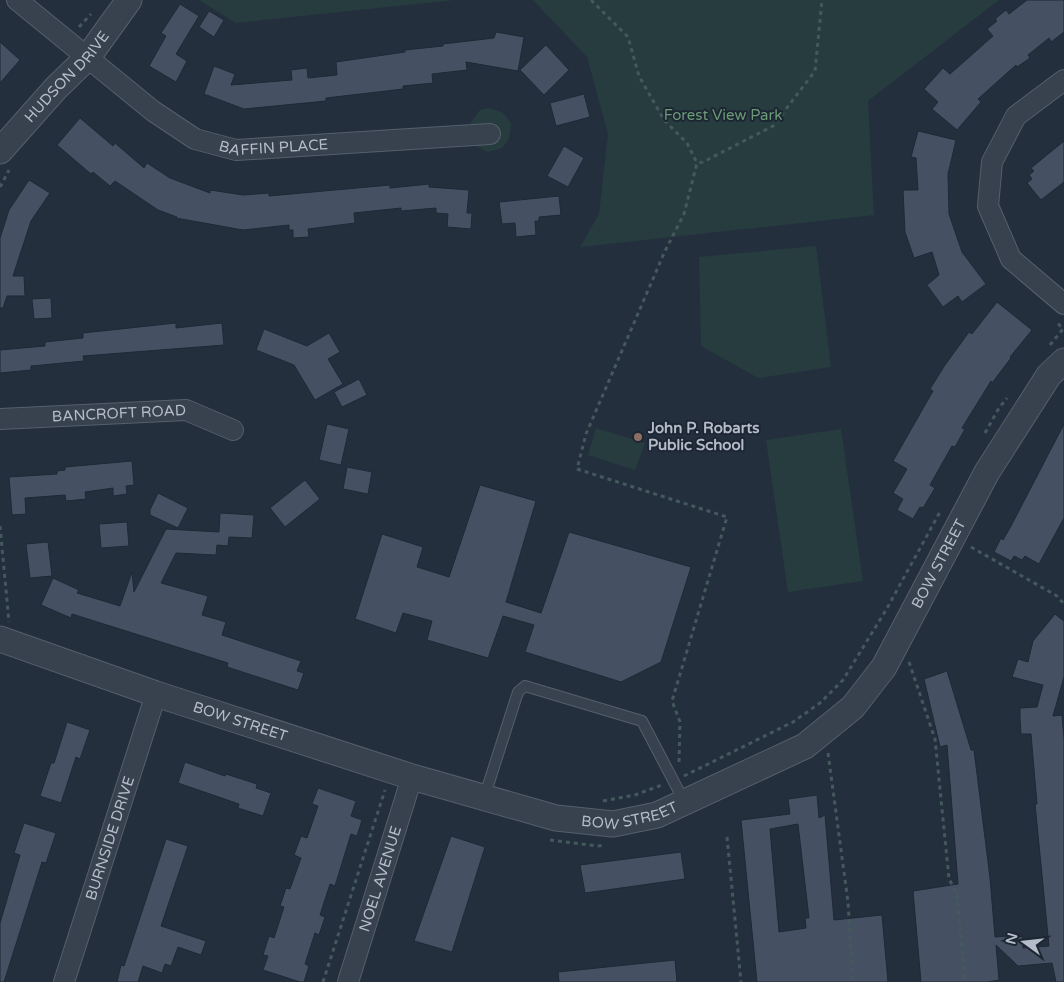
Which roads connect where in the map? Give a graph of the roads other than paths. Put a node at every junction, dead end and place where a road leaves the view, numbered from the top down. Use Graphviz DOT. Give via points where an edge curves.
graph roads {
  1 [pos="17,0"];
  2 [pos="129,0"];
  3 [pos="88,57"];
  4 [pos="1064,80"];
  5 [pos="490,134"];
  6 [pos="0,151"];
  7 [pos="1057,310"];
  8 [pos="1055,356"];
  9 [pos="0,418"];
  10 [pos="233,430"];
  11 [pos="5,632"];
  12 [pos="156,694"];
  13 [pos="412,777"];
  14 [pos="484,798"];
  15 [pos="685,802"];
  16 [pos="64,982"];
  17 [pos="348,982"];
  1 -- 3 [label="street, BAFFIN PLACE"];
  2 -- 3 [label="street, HUDSON DRIVE"];
  3 -- 5 [label="street, BAFFIN PLACE" via="153,111 195,139 236,150"];
  3 -- 6 [label="street, HUDSON DRIVE"];
  4 -- 7 [label="street" via="1016,116 992,162 988,206 1011,259"];
  8 -- 15 [label="street, BOW STREET" via="1049,375 987,472 884,667 853,707 805,746"];
  9 -- 10 [label="street, BANCROFT ROAD" via="186,410"];
  11 -- 12 [label="street, BOW STREET"];
  12 -- 13 [label="street, BOW STREET"];
  12 -- 16 [label="street, BURNSIDE DRIVE"];
  13 -- 14 [label="street, BOW STREET"];
  13 -- 17 [label="street, NOEL AVENUE"];
  14 -- 15 [label="street, BOW STREET" via="556,818 613,824 658,815"];
  14 -- 15 [label="lane" via="518,692 525,686 642,721"];
}
